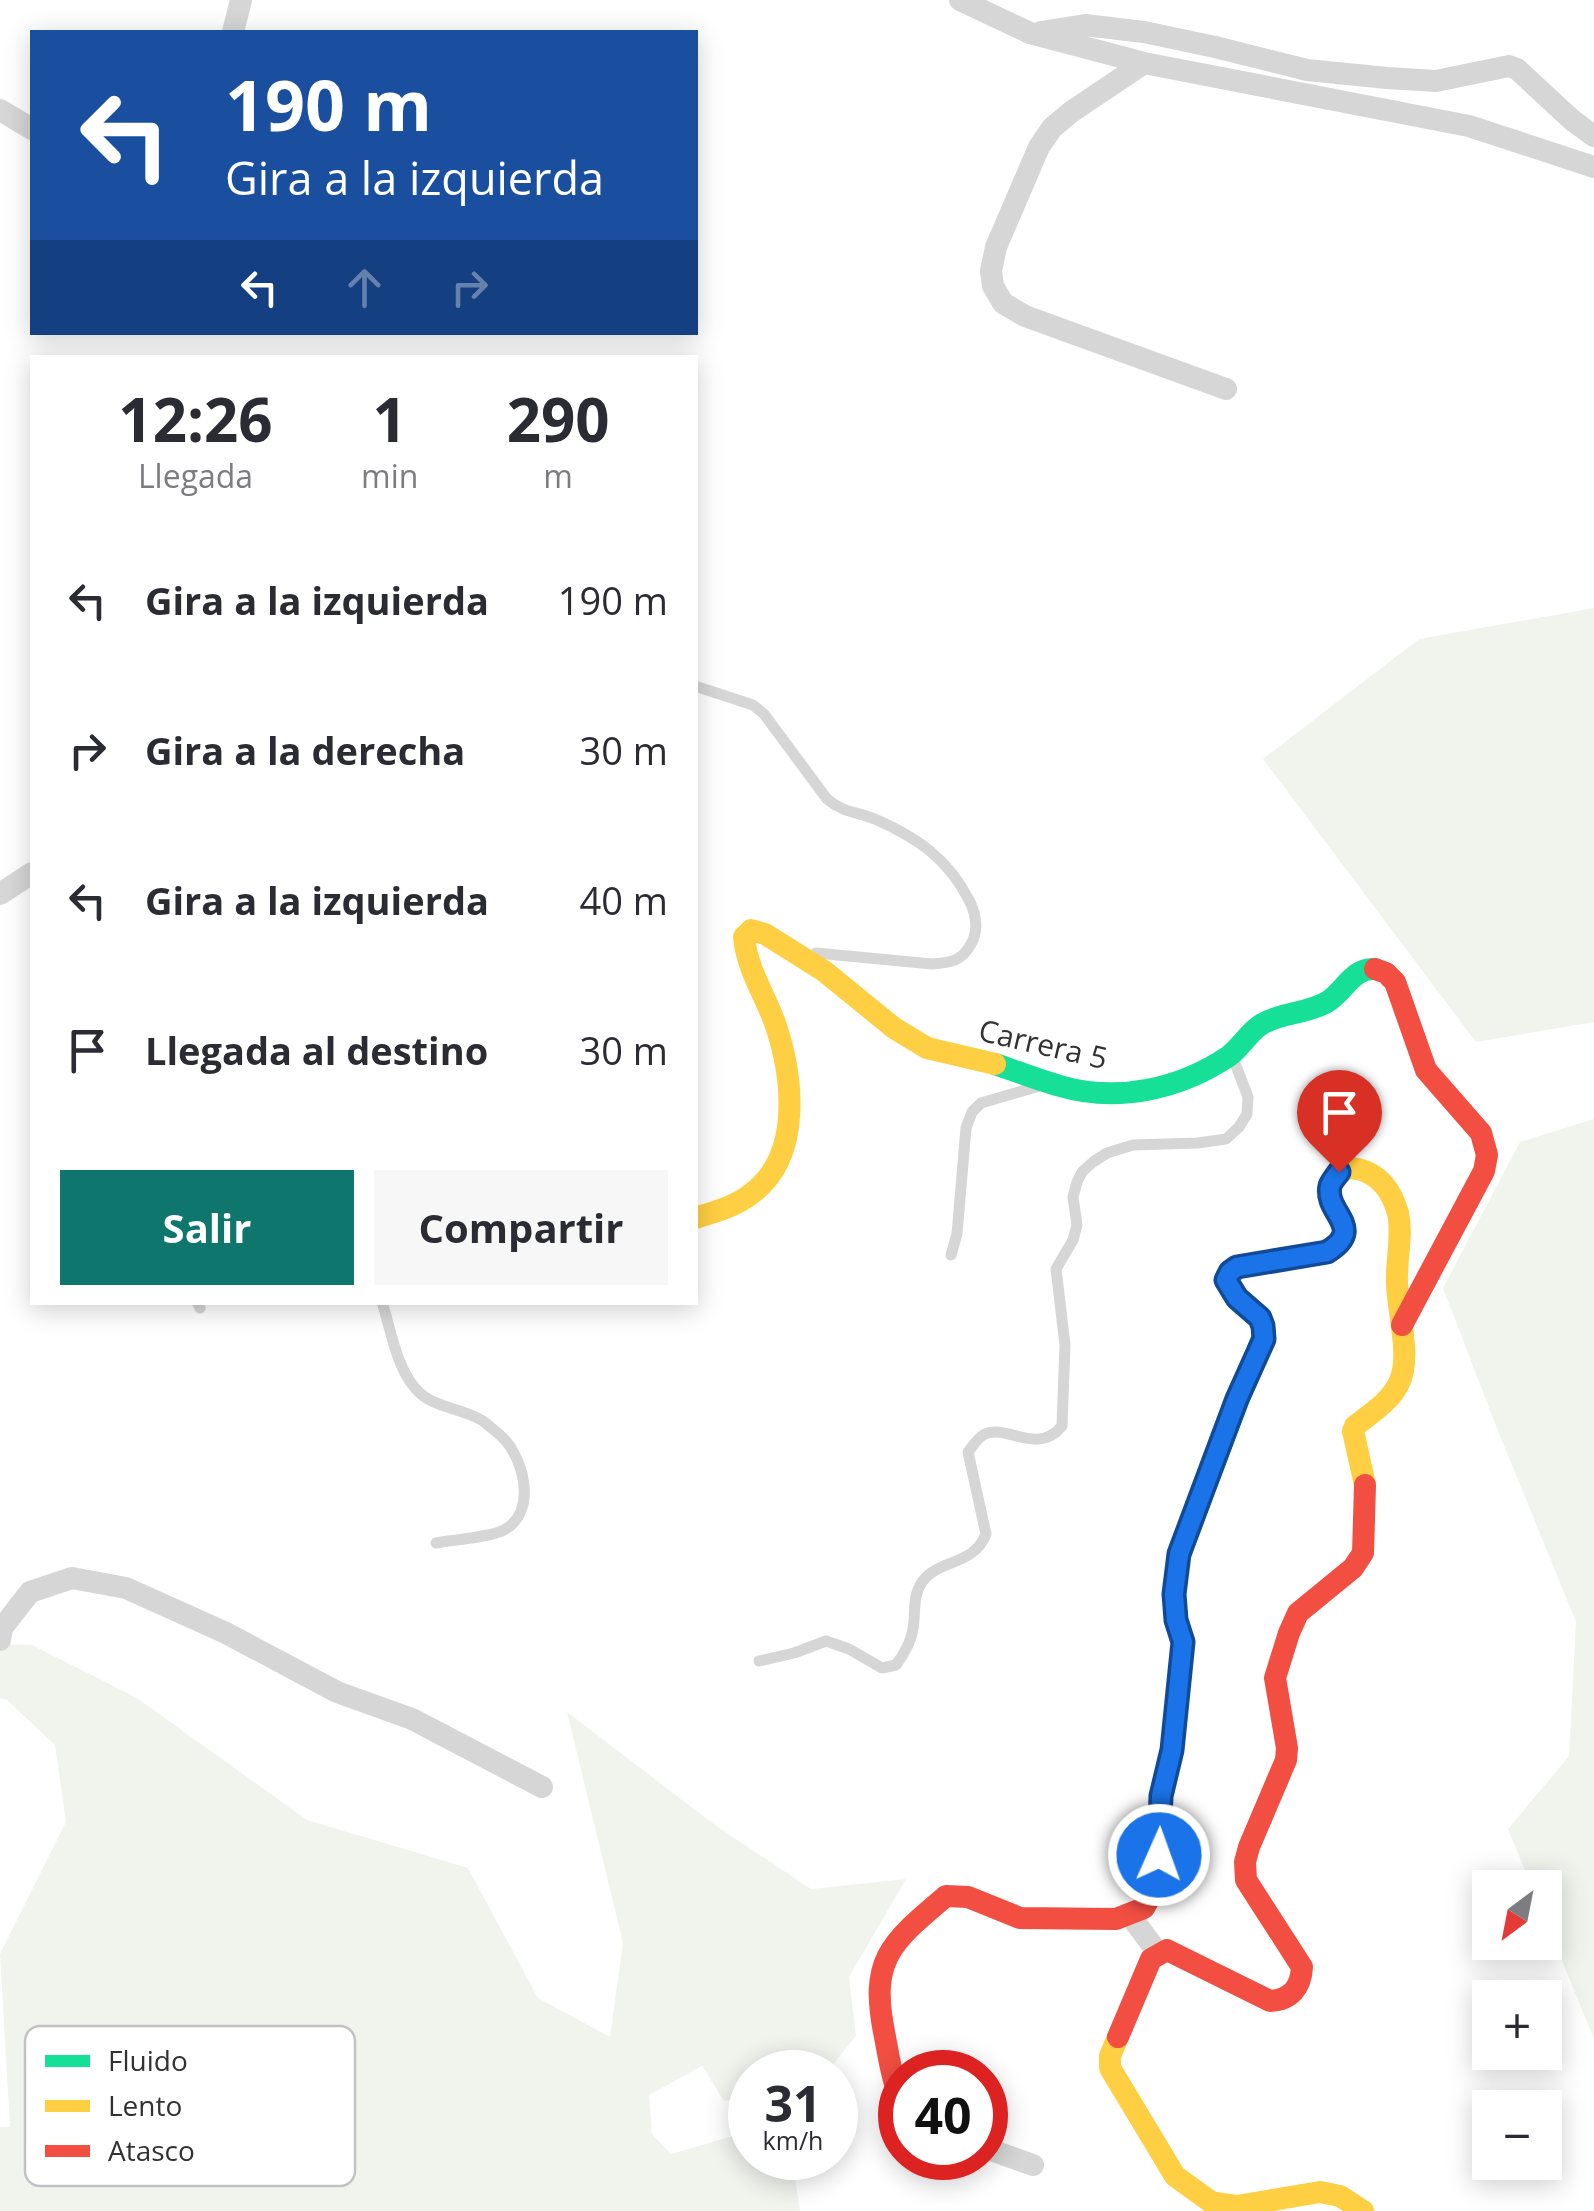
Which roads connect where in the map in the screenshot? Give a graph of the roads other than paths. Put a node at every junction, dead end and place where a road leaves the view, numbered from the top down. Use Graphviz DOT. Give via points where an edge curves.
graph roads {
  1 [pos="242,0"];
  2 [pos="960,0"];
  3 [pos="234,30"];
  4 [pos="1030,34"];
  5 [pos="1144,63"];
  6 [pos="0,110"];
  7 [pos="30,128"];
  8 [pos="1594,136"];
  9 [pos="1594,167"];
  10 [pos="1226,389"];
  11 [pos="698,687"];
  12 [pos="30,874"];
  13 [pos="0,894"];
  14 [pos="792,951"];
  15 [pos="1232,1054"];
  16 [pos="1046,1080"];
  17 [pos="698,1217"];
  18 [pos="952,1255"];
  19 [pos="383,1305"];
  20 [pos="1402,1326"];
  21 [pos="436,1543"];
  22 [pos="0,1640"];
  23 [pos="759,1662"];
  24 [pos="542,1787"];
  25 [pos="1129,1914"];
  26 [pos="1158,1953"];
  27 [pos="889,2050"];
  28 [pos="1008,2156"];
  29 [pos="1034,2165"];
  30 [pos="1206,2206"];
  31 [pos="1237,2208"];
  32 [pos="1363,2211"];
  1 -- 3 [label="street"];
  2 -- 4 [label="street"];
  4 -- 5 [label="street"];
  4 -- 8 [label="street" via="1085,25 1307,70 1387,78 1436,81 1509,66"];
  5 -- 9 [label="street" via="1469,126"];
  5 -- 10 [label="street" via="1071,112 1039,147 996,247 993,286 1003,303 1026,316"];
  6 -- 7 [label="street"];
  11 -- 14 [label="lane" via="753,705 827,799 924,844 956,875 974,911 976,935 965,955 951,963"];
  12 -- 13 [label="street"];
  14 -- 16 [label="street, Carrera 5" via="927,1048"];
  14 -- 17 [label="street, Carrera 5" via="754,930 744,937 785,1067 785,1150 768,1180 739,1204"];
  15 -- 16 [label="street, Carrera 5" via="1188,1079 1139,1094 1083,1091"];
  15 -- 20 [label="street, Carrera 5" via="1260,1025 1317,1008 1366,968 1395,982 1426,1070 1481,1134 1488,1155"];
  15 -- 23 [label="lane" via="1248,1097 1246,1114 1226,1140 1133,1145 1107,1153 1082,1172 1073,1240 1056,1269 1065,1345 1062,1426 1040,1439 984,1434 968,1452 986,1534 976,1551 922,1582 910,1642 896,1665 882,1668 826,1641"];
  16 -- 18 [label="lane" via="972,1112"];
  19 -- 21 [label="lane" via="416,1390 480,1419 507,1442 522,1470 518,1517 504,1530"];
  20 -- 25 [label="street" via="1395,1266 1399,1220 1383,1183 1360,1168 1339,1172 1330,1187 1345,1226 1334,1248 1237,1267 1226,1280 1260,1318 1264,1339 1179,1554 1175,1607 1183,1642 1161,1796 1160,1879 1144,1908"];
  20 -- 26 [label="street" via="1399,1385 1353,1431 1366,1492 1363,1553 1298,1613 1290,1633 1275,1678 1286,1760 1245,1862 1246,1880 1302,1967 1300,1985 1278,2002 1166,1950"];
  22 -- 24 [label="street" via="30,1592 72,1578 126,1588 337,1692 412,1718"];
  25 -- 26 [label="street"];
  25 -- 27 [label="street" via="1020,1918 968,1897 946,1896 880,1970"];
  26 -- 30 [label="street" via="1110,2068 1176,2176"];
  28 -- 29 [label="street"];
  30 -- 31 [label="street"];
  31 -- 32 [label="street" via="1320,2192"];
}
